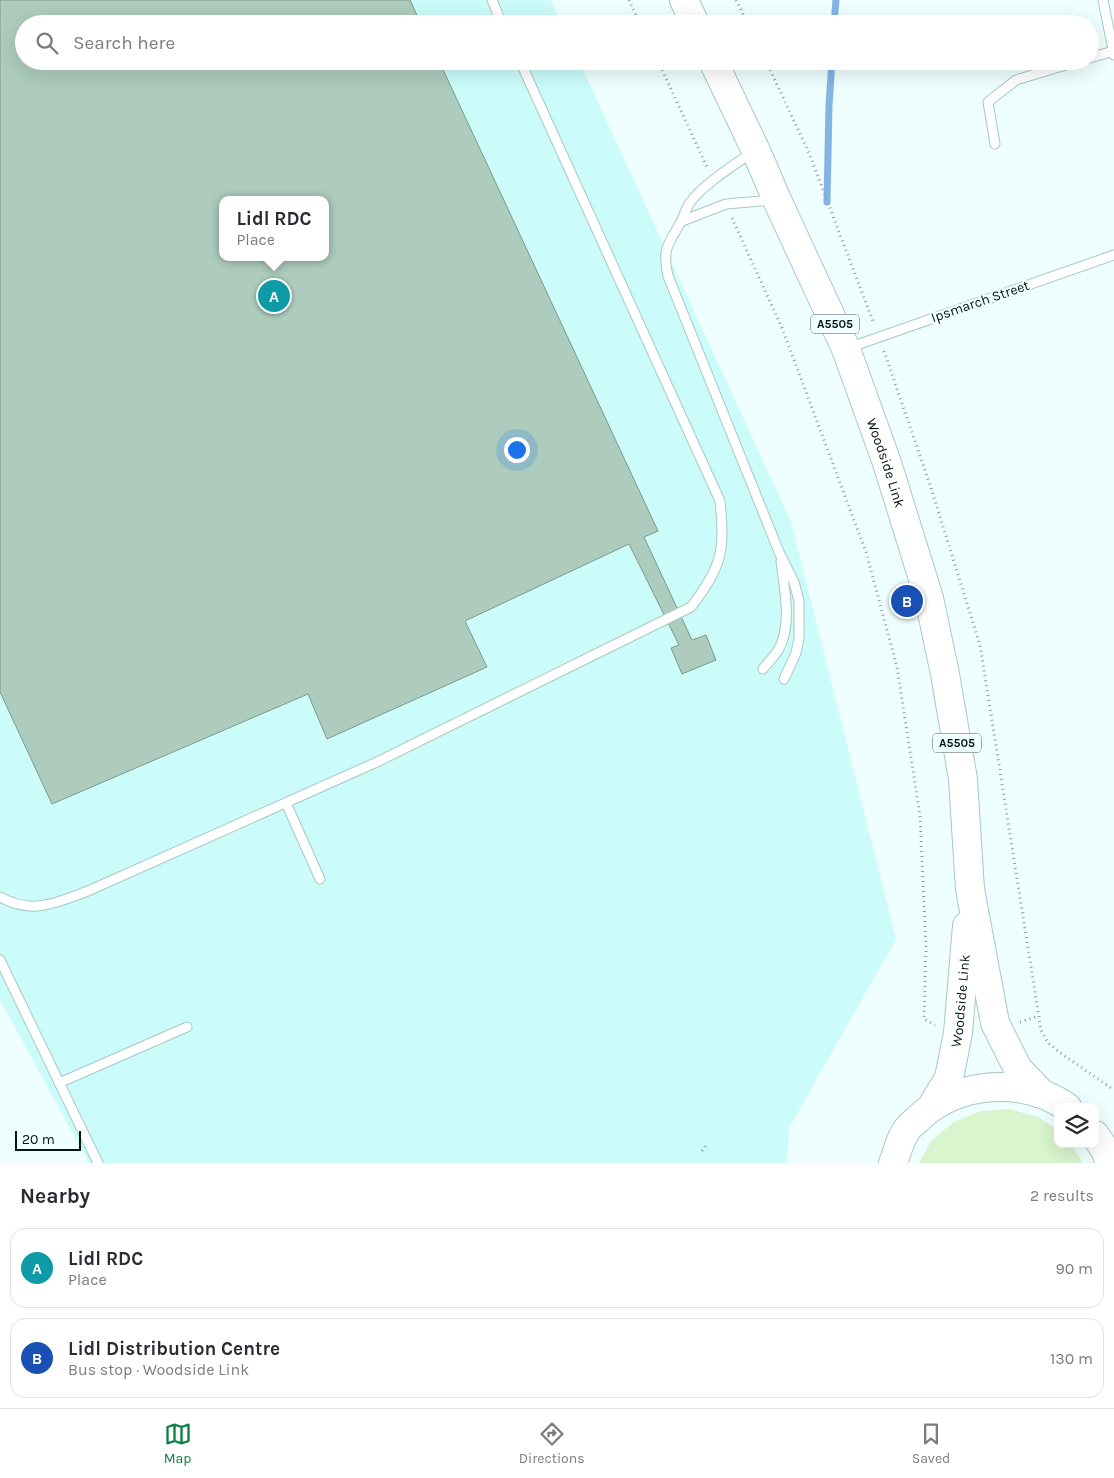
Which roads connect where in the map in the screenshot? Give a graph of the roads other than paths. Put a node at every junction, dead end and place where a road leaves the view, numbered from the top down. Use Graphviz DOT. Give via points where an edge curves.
graph roads {
  1 [pos="492,0"];
  2 [pos="684,0"];
  3 [pos="1103,0"];
  4 [pos="498,15"];
  5 [pos="691,15"];
  6 [pos="1112,38"];
  7 [pos="1114,53"];
  8 [pos="1099,56"];
  9 [pos="524,70"];
  10 [pos="717,70"];
  11 [pos="1049,70"];
  12 [pos="996,144"];
  13 [pos="756,150"];
  14 [pos="777,200"];
  15 [pos="682,221"];
  16 [pos="1114,255"];
  17 [pos="846,349"];
  18 [pos="779,553"];
  19 [pos="763,669"];
  20 [pos="784,678"];
  21 [pos="286,803"];
  22 [pos="320,879"];
  23 [pos="970,889"];
  24 [pos="0,897"];
  25 [pos="0,960"];
  26 [pos="187,1027"];
  27 [pos="58,1083"];
  28 [pos="1041,1093"];
  29 [pos="1060,1103"];
  30 [pos="932,1106"];
  31 [pos="1099,1141"];
  32 [pos="98,1163"];
  33 [pos="893,1163"];
  34 [pos="1110,1163"];
  1 -- 4 [label="lane"];
  2 -- 5 [label="main road"];
  3 -- 6 [label="lane"];
  6 -- 7 [label="lane"];
  7 -- 8 [label="lane"];
  9 -- 21 [label="lane" via="720,501 723,533 714,574 691,607 377,762"];
  10 -- 13 [label="main road, Woodside Link / A5505"];
  11 -- 12 [label="lane" via="1016,80 988,102"];
  13 -- 14 [label="main road, Woodside Link / A5505"];
  13 -- 15 [label="lane" via="714,180 689,204"];
  14 -- 15 [label="lane" via="726,204"];
  14 -- 17 [label="main road, Woodside Link / A5505"];
  15 -- 18 [label="lane" via="670,239 664,260 668,276"];
  16 -- 17 [label="lane, Ipsmarch Street"];
  17 -- 23 [label="main road, Woodside Link / A5505" via="887,463 929,598 963,780"];
  18 -- 19 [label="lane" via="786,627 780,648"];
  18 -- 20 [label="lane" via="794,582 799,601 799,638"];
  21 -- 22 [label="lane"];
  21 -- 24 [label="lane" via="88,891 45,906 13,904"];
  23 -- 28 [label="main road, Woodside Link / A5505" via="995,1023 1018,1069"];
  23 -- 30 [label="main road, Woodside Link / A5505" via="958,1033 949,1078"];
  25 -- 27 [label="lane" via="46,1051"];
  26 -- 27 [label="lane"];
  27 -- 32 [label="lane"];
  28 -- 29 [label="main road, A5505"];
  28 -- 30 [label="main road, A5505" via="1013,1087 984,1087"];
  30 -- 33 [label="main road, A5505" via="906,1130"];
  31 -- 34 [label="main road"];
}
